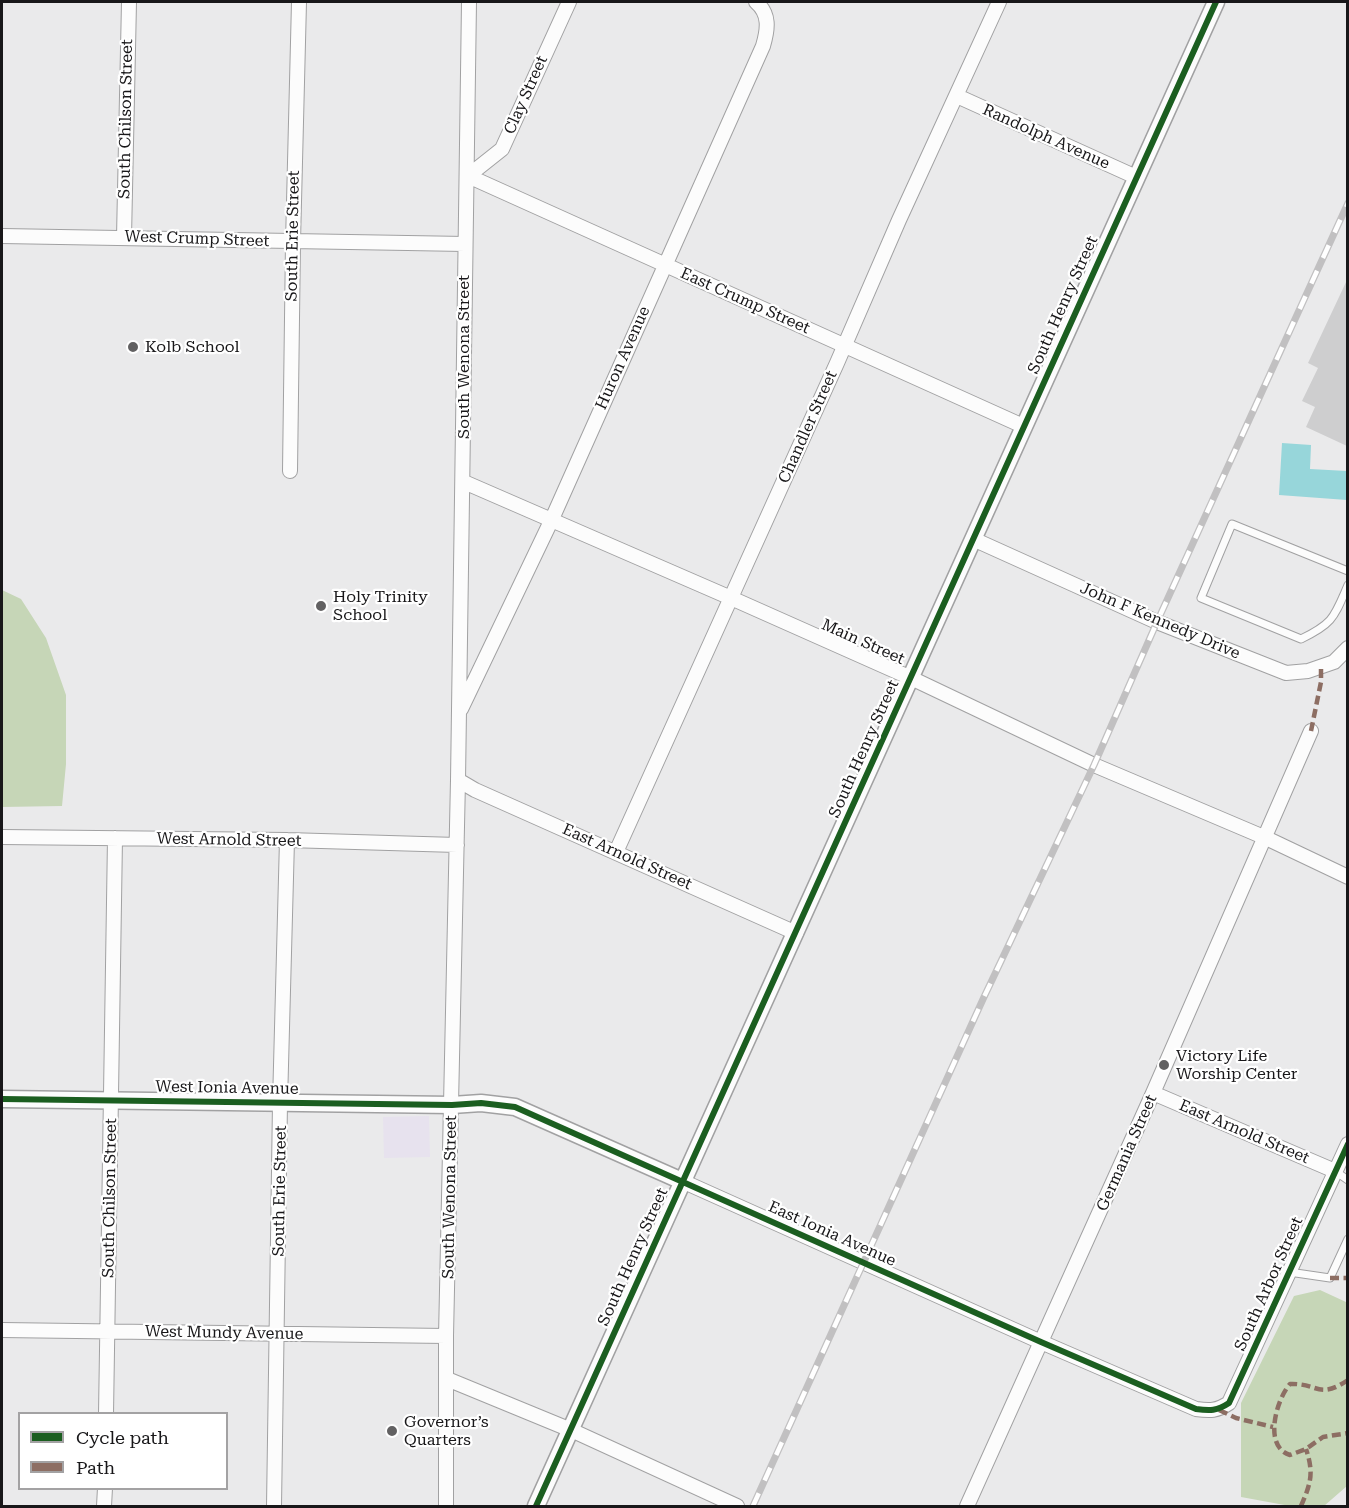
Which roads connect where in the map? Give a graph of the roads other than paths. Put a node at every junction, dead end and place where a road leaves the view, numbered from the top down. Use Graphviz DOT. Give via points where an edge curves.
graph roads {
  1 [pos="129,2"];
  2 [pos="299,2"];
  3 [pos="470,2"];
  4 [pos="568,2"];
  5 [pos="756,2"];
  6 [pos="999,2"];
  7 [pos="1216,2"];
  8 [pos="957,96"];
  9 [pos="468,176"];
  10 [pos="1136,177"];
  11 [pos="2,236"];
  12 [pos="124,237"];
  13 [pos="293,242"];
  14 [pos="465,244"];
  15 [pos="664,264"];
  16 [pos="844,346"];
  17 [pos="1023,426"];
  18 [pos="290,471"];
  19 [pos="464,482"];
  20 [pos="552,519"];
  21 [pos="973,539"];
  22 [pos="1347,572"];
  23 [pos="1347,585"];
  24 [pos="731,598"];
  25 [pos="1347,648"];
  26 [pos="910,678"];
  27 [pos="459,713"];
  28 [pos="1311,731"];
  29 [pos="459,780"];
  30 [pos="2,837"];
  31 [pos="115,838"];
  32 [pos="1266,838"];
  33 [pos="287,840"];
  34 [pos="457,845"];
  35 [pos="616,852"];
  36 [pos="1347,877"];
  37 [pos="796,933"];
  38 [pos="1154,1093"];
  39 [pos="2,1099"];
  40 [pos="112,1100"];
  41 [pos="280,1103"];
  42 [pos="452,1105"];
  43 [pos="1347,1144"];
  44 [pos="1335,1171"];
  45 [pos="1347,1180"];
  46 [pos="682,1181"];
  47 [pos="1347,1239"];
  48 [pos="1289,1272"];
  49 [pos="2,1330"];
  50 [pos="107,1331"];
  51 [pos="277,1334"];
  52 [pos="446,1336"];
  53 [pos="1041,1342"];
  54 [pos="447,1379"];
  55 [pos="1196,1409"];
  56 [pos="106,1412"];
  57 [pos="572,1430"];
  58 [pos="105,1490"];
  59 [pos="104,1506"];
  60 [pos="274,1506"];
  61 [pos="446,1506"];
  62 [pos="536,1506"];
  63 [pos="737,1506"];
  64 [pos="967,1506"];
  1 -- 12 [label="street, South Chilson Street"];
  2 -- 13 [label="street, South Erie Street"];
  3 -- 9 [label="street, South Wenona Street"];
  4 -- 9 [label="street, Clay Street" via="502,149"];
  5 -- 15 [label="street, Huron Avenue" via="765,11 767,21 763,46"];
  6 -- 8 [label="street, Chandler Street"];
  7 -- 10 [label="street, South Henry Street"];
  8 -- 10 [label="street, Randolph Avenue"];
  8 -- 16 [label="street, Chandler Street"];
  9 -- 14 [label="street, South Wenona Street"];
  9 -- 15 [label="street, East Crump Street"];
  10 -- 17 [label="street, South Henry Street"];
  11 -- 12 [label="street, West Crump Street"];
  12 -- 13 [label="street, West Crump Street"];
  13 -- 14 [label="street, West Crump Street"];
  13 -- 18 [label="street, South Erie Street"];
  14 -- 19 [label="street, South Wenona Street"];
  15 -- 16 [label="street, East Crump Street"];
  15 -- 20 [label="street, Huron Avenue"];
  16 -- 17 [label="street, East Crump Street"];
  16 -- 24 [label="street, Chandler Street"];
  17 -- 21 [label="street, South Henry Street"];
  19 -- 20 [label="street, Main Street"];
  19 -- 27 [label="street, South Wenona Street"];
  20 -- 24 [label="street, Main Street"];
  20 -- 27 [label="street, Huron Avenue"];
  21 -- 25 [label="street, John F Kennedy Drive" via="1156,622 1286,673 1334,662"];
  21 -- 26 [label="street, South Henry Street"];
  22 -- 23 [label="lane" via="1232,524 1201,598 1301,639 1333,620"];
  24 -- 26 [label="street, Main Street"];
  24 -- 35 [label="street, Chandler Street"];
  26 -- 32 [label="street, Main Street" via="1094,765"];
  26 -- 37 [label="street, South Henry Street"];
  27 -- 29 [label="street, South Wenona Street"];
  28 -- 32 [label="street, Germania Street"];
  29 -- 34 [label="street, South Wenona Street"];
  29 -- 35 [label="street, East Arnold Street"];
  30 -- 31 [label="street, West Arnold Street"];
  31 -- 33 [label="street, West Arnold Street"];
  31 -- 40 [label="street, South Chilson Street"];
  32 -- 36 [label="street, Main Street"];
  32 -- 38 [label="street, Germania Street"];
  33 -- 34 [label="street, West Arnold Street"];
  33 -- 41 [label="street, South Erie Street"];
  34 -- 42 [label="street, South Wenona Street"];
  35 -- 37 [label="street, East Arnold Street"];
  37 -- 46 [label="street, South Henry Street"];
  38 -- 44 [label="street, East Arnold Street"];
  38 -- 53 [label="street, Germania Street"];
  39 -- 40 [label="street, West Ionia Avenue"];
  40 -- 41 [label="street, West Ionia Avenue"];
  40 -- 50 [label="street, South Chilson Street"];
  41 -- 42 [label="street, West Ionia Avenue"];
  41 -- 51 [label="street, South Erie Street"];
  42 -- 46 [label="street, East Ionia Avenue" via="515,1107"];
  42 -- 52 [label="street, South Wenona Street"];
  43 -- 44 [label="street, South Arbor Street"];
  44 -- 45 [label="lane"];
  44 -- 48 [label="street, South Arbor Street"];
  46 -- 53 [label="street, East Ionia Avenue"];
  46 -- 57 [label="street, South Henry Street"];
  47 -- 48 [label="lane" via="1330,1278"];
  48 -- 55 [label="street, South Arbor Street" via="1228,1403 1219,1410"];
  49 -- 50 [label="street, West Mundy Avenue"];
  50 -- 51 [label="street, West Mundy Avenue"];
  50 -- 56 [label="street, South Chilson Street"];
  51 -- 52 [label="street, West Mundy Avenue"];
  51 -- 60 [label="street, South Erie Street"];
  52 -- 54 [label="street, South Wenona Street"];
  53 -- 55 [label="street, East Ionia Avenue"];
  53 -- 64 [label="street, Germania Street"];
  54 -- 57 [label="street"];
  54 -- 61 [label="street, South Wenona Street"];
  57 -- 62 [label="street, South Henry Street"];
  57 -- 63 [label="street"];
  58 -- 59 [label="street"];
}
